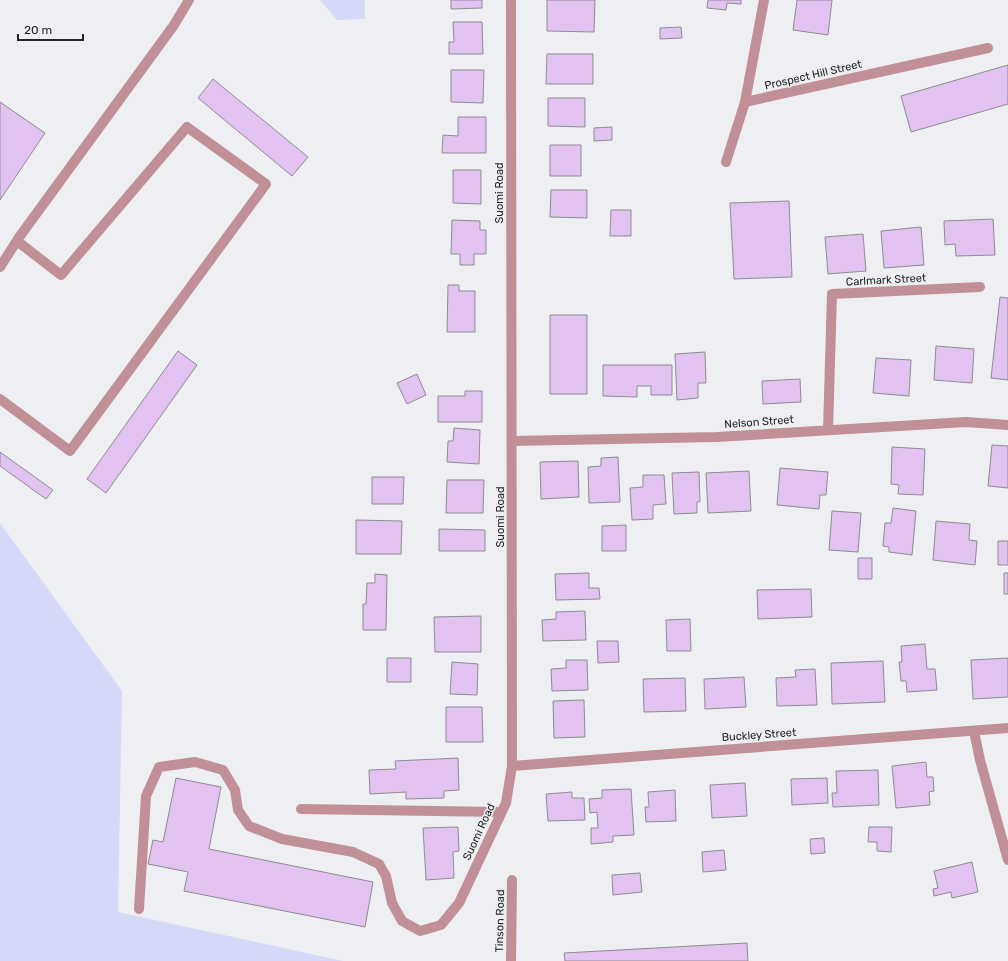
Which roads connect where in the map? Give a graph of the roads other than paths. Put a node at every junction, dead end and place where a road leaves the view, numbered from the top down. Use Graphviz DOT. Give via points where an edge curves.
graph roads {
  1 [pos="189,0"];
  2 [pos="512,0"];
  3 [pos="764,0"];
  4 [pos="988,48"];
  5 [pos="746,102"];
  6 [pos="726,162"];
  7 [pos="17,241"];
  8 [pos="0,267"];
  9 [pos="980,287"];
  10 [pos="0,399"];
  11 [pos="1008,425"];
  12 [pos="828,430"];
  13 [pos="512,441"];
  14 [pos="1008,728"];
  15 [pos="974,731"];
  16 [pos="512,766"];
  17 [pos="301,809"];
  18 [pos="501,812"];
  19 [pos="1008,860"];
  20 [pos="512,880"];
  21 [pos="139,909"];
  22 [pos="511,961"];
  1 -- 7 [label="street" via="174,25"];
  2 -- 13 [label="street, Suomi Road"];
  3 -- 5 [label="street, Prospect Hill Street"];
  4 -- 5 [label="street, Prospect Hill Street"];
  5 -- 6 [label="street"];
  7 -- 8 [label="street"];
  7 -- 10 [label="street" via="62,275 186,127 266,184 70,451"];
  9 -- 12 [label="street, Carlmark Street" via="832,294"];
  11 -- 12 [label="street, Nelson Street" via="966,422"];
  12 -- 13 [label="street, Nelson Street" via="717,437"];
  13 -- 16 [label="street, Suomi Road"];
  14 -- 15 [label="street, Buckley Street"];
  15 -- 16 [label="street, Buckley Street"];
  15 -- 19 [label="street"];
  16 -- 18 [label="street, Suomi Road" via="506,803"];
  17 -- 18 [label="street"];
  18 -- 21 [label="street, Suomi Road" via="459,903 441,925 420,932 402,922 392,903 386,876 379,864 354,852 282,839 248,826 238,810 235,790 224,770 195,762 159,767 146,796"];
  20 -- 22 [label="street, Tinson Road"];
}
